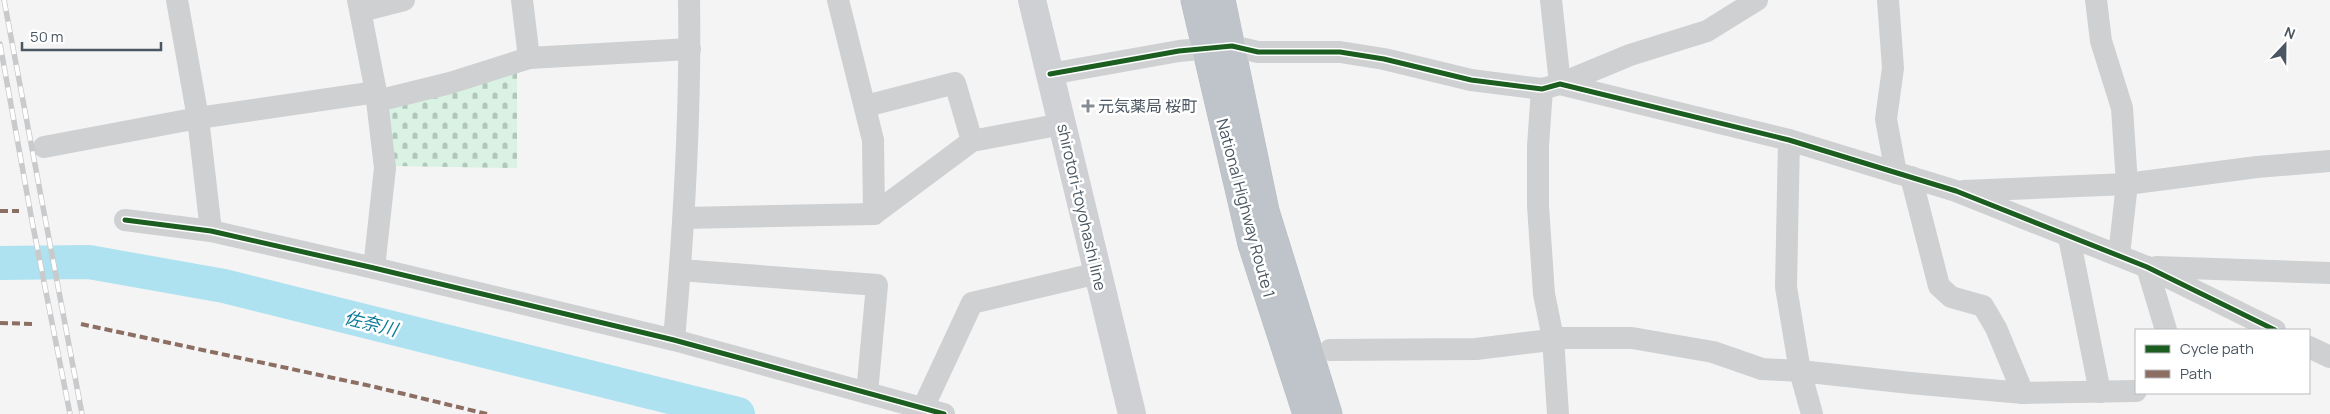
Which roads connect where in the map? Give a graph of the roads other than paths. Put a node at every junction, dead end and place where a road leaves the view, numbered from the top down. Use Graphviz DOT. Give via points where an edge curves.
graph roads {
  1 [pos="176,0"];
  2 [pos="404,0"];
  3 [pos="522,0"];
  4 [pos="689,0"];
  5 [pos="838,0"];
  6 [pos="1032,0"];
  7 [pos="1195,0"];
  8 [pos="1221,0"];
  9 [pos="1551,0"];
  10 [pos="1757,0"];
  11 [pos="1888,0"];
  12 [pos="2096,0"];
  13 [pos="359,6"];
  14 [pos="1219,48"];
  15 [pos="690,49"];
  16 [pos="529,58"];
  17 [pos="1050,74"];
  18 [pos="1551,87"];
  19 [pos="376,96"];
  20 [pos="866,106"];
  21 [pos="198,118"];
  22 [pos="1062,124"];
  23 [pos="1789,140"];
  24 [pos="972,141"];
  25 [pos="44,147"];
  26 [pos="2330,161"];
  27 [pos="1903,175"];
  28 [pos="2127,184"];
  29 [pos="1956,191"];
  30 [pos="874,214"];
  31 [pos="685,218"];
  32 [pos="125,220"];
  33 [pos="211,231"];
  34 [pos="2069,238"];
  35 [pos="2119,255"];
  36 [pos="2147,267"];
  37 [pos="374,268"];
  38 [pos="680,270"];
  39 [pos="1098,273"];
  40 [pos="2330,273"];
  41 [pos="2166,329"];
  42 [pos="2273,329"];
  43 [pos="1553,338"];
  44 [pos="674,340"];
  45 [pos="2310,348"];
  46 [pos="1330,350"];
  47 [pos="2330,358"];
  48 [pos="1800,371"];
  49 [pos="2135,391"];
  50 [pos="2100,392"];
  51 [pos="867,393"];
  52 [pos="2023,393"];
  53 [pos="934,411"];
  54 [pos="1132,414"];
  55 [pos="1307,414"];
  56 [pos="1328,414"];
  57 [pos="1558,414"];
  58 [pos="1812,414"];
  1 -- 21 [label="street"];
  2 -- 13 [label="street"];
  3 -- 16 [label="street"];
  4 -- 15 [label="street"];
  5 -- 20 [label="street"];
  6 -- 17 [label="main road, shirotori-toyohashi line"];
  7 -- 14 [label="highway, National Highway Route 1"];
  8 -- 14 [label="highway, National Highway Route 1"];
  9 -- 18 [label="street"];
  10 -- 18 [label="street" via="1707,31 1630,55"];
  11 -- 27 [label="street" via="1893,68 1886,119"];
  12 -- 28 [label="street" via="2101,41 2122,108"];
  13 -- 19 [label="street"];
  14 -- 17 [label="street" via="1179,51"];
  14 -- 18 [label="street" via="1258,52 1340,52 1471,80"];
  14 -- 55 [label="highway, National Highway Route 1" via="1252,244"];
  14 -- 56 [label="highway, National Highway Route 1"];
  15 -- 16 [label="street"];
  15 -- 31 [label="street"];
  16 -- 19 [label="street" via="450,83"];
  17 -- 22 [label="main road, shirotori-toyohashi line"];
  18 -- 23 [label="street"];
  18 -- 43 [label="street" via="1538,146 1538,206 1544,294"];
  19 -- 21 [label="street"];
  19 -- 37 [label="street" via="386,168"];
  20 -- 24 [label="street" via="955,83"];
  20 -- 30 [label="street" via="873,140"];
  21 -- 25 [label="street"];
  21 -- 33 [label="street"];
  22 -- 24 [label="street"];
  22 -- 39 [label="main road, shirotori-toyohashi line"];
  23 -- 27 [label="street"];
  23 -- 48 [label="street" via="1786,287"];
  24 -- 30 [label="street"];
  26 -- 28 [label="street"];
  27 -- 29 [label="street"];
  27 -- 52 [label="street" via="1939,286 1950,297 1983,306 1996,328"];
  28 -- 29 [label="street"];
  28 -- 35 [label="street"];
  29 -- 34 [label="street"];
  30 -- 31 [label="street"];
  31 -- 38 [label="street"];
  32 -- 33 [label="street"];
  33 -- 37 [label="street"];
  34 -- 35 [label="street"];
  34 -- 50 [label="street"];
  35 -- 36 [label="street"];
  36 -- 40 [label="street"];
  36 -- 41 [label="street"];
  36 -- 42 [label="street"];
  37 -- 44 [label="street"];
  38 -- 44 [label="street"];
  38 -- 51 [label="street" via="877,285"];
  39 -- 53 [label="street" via="972,304"];
  39 -- 54 [label="main road, shirotori-toyohashi line"];
  43 -- 46 [label="street" via="1476,349"];
  43 -- 48 [label="street" via="1632,338 1713,352 1762,369"];
  43 -- 57 [label="street"];
  44 -- 51 [label="street"];
  45 -- 47 [label="street"];
  48 -- 52 [label="street"];
  48 -- 58 [label="street"];
  49 -- 50 [label="street"];
  50 -- 52 [label="street"];
  51 -- 53 [label="street"];
}
